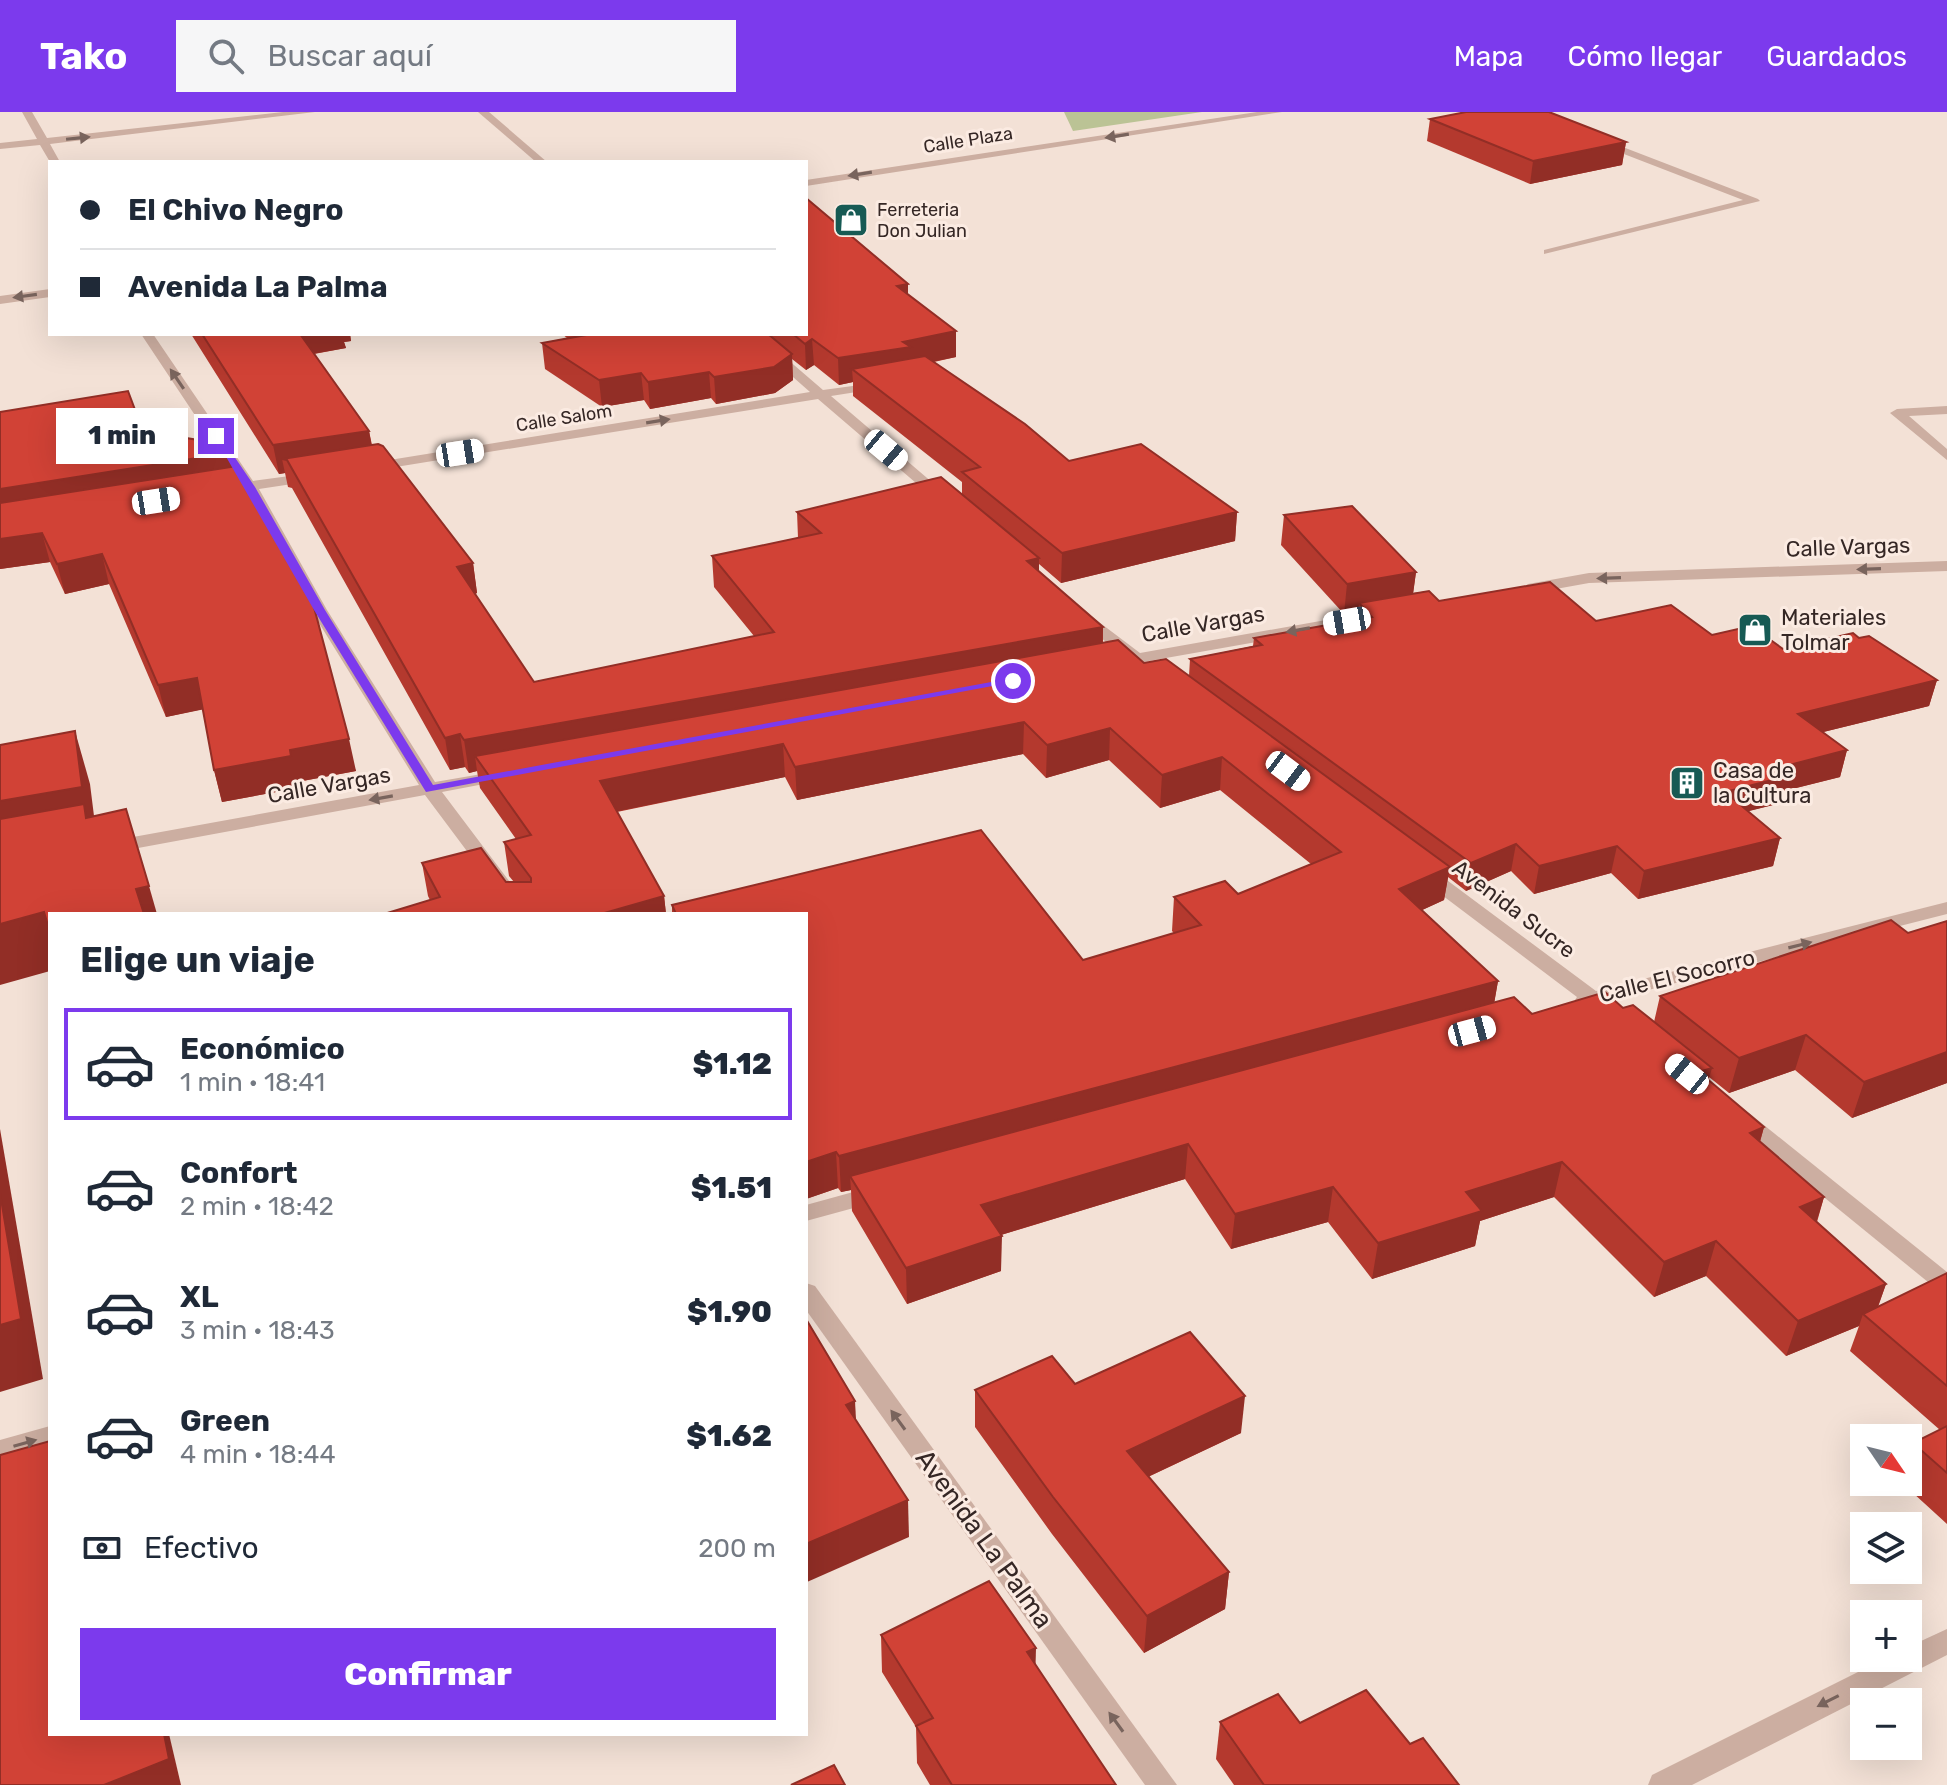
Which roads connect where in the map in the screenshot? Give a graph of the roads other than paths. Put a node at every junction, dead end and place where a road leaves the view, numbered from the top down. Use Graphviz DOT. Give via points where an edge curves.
graph roads {
  1 [pos="27,112"];
  2 [pos="310,112"];
  3 [pos="483,112"];
  4 [pos="1170,112"];
  5 [pos="1277,112"];
  6 [pos="1155,130"];
  7 [pos="1596,140"];
  8 [pos="45,141"];
  9 [pos="0,146"];
  10 [pos="54,160"];
  11 [pos="540,160"];
  12 [pos="808,183"];
  13 [pos="1548,252"];
  14 [pos="48,293"];
  15 [pos="0,300"];
  16 [pos="148,336"];
  17 [pos="752,336"];
  18 [pos="897,381"];
  19 [pos="821,395"];
  20 [pos="1947,410"];
  21 [pos="1947,456"];
  22 [pos="358,469"];
  23 [pos="327,474"];
  24 [pos="250,487"];
  25 [pos="203,494"];
  26 [pos="960,513"];
  27 [pos="1947,566"];
  28 [pos="1511,592"];
  29 [pos="1065,600"];
  30 [pos="1402,611"];
  31 [pos="1136,658"];
  32 [pos="1105,664"];
  33 [pos="1161,677"];
  34 [pos="524,772"];
  35 [pos="430,789"];
  36 [pos="92,850"];
  37 [pos="1415,866"];
  38 [pos="1947,908"];
  39 [pos="522,912"];
  40 [pos="1593,998"];
  41 [pos="1562,1006"];
  42 [pos="1630,1027"];
  43 [pos="1727,1107"];
  44 [pos="899,1188"];
  45 [pos="808,1212"];
  46 [pos="1947,1285"];
  47 [pos="808,1295"];
  48 [pos="48,1437"];
  49 [pos="0,1450"];
  50 [pos="1947,1641"];
  51 [pos="1162,1785"];
  52 [pos="1663,1785"];
  1 -- 8 [label="street"];
  8 -- 2 [label="street, one-way"];
  3 -- 11 [label="street"];
  4 -- 6 [label="street"];
  5 -- 6 [label="street, Calle Plaza"];
  6 -- 12 [label="street, Calle Plaza, one-way"];
  7 -- 13 [label="street" via="1754,201"];
  8 -- 9 [label="street"];
  8 -- 10 [label="street"];
  14 -- 15 [label="street, one-way"];
  24 -- 16 [label="street, one-way"];
  17 -- 19 [label="street"];
  18 -- 19 [label="street, Calle Salom"];
  22 -- 19 [label="street, Calle Salom, one-way"];
  19 -- 26 [label="street"];
  20 -- 21 [label="street" via="1897,413"];
  23 -- 24 [label="street"];
  24 -- 25 [label="street"];
  24 -- 35 [label="street"];
  27 -- 28 [label="street, Calle Vargas, one-way" via="1589,578"];
  29 -- 31 [label="street"];
  30 -- 31 [label="street, Calle Vargas, one-way"];
  31 -- 32 [label="street, Calle Vargas"];
  31 -- 33 [label="street"];
  34 -- 35 [label="street, Calle Vargas"];
  35 -- 36 [label="street, Calle Vargas, one-way"];
  35 -- 39 [label="street"];
  37 -- 40 [label="street, Avenida Sucre"];
  40 -- 38 [label="street, Calle El Socorro, one-way"];
  40 -- 41 [label="street, Calle El Socorro"];
  40 -- 42 [label="street, Avenida Sucre"];
  43 -- 46 [label="street"];
  44 -- 45 [label="street"];
  51 -- 47 [label="street, Avenida La Palma, one-way"];
  49 -- 48 [label="street, one-way"];
  50 -- 52 [label="street, one-way"];
}
